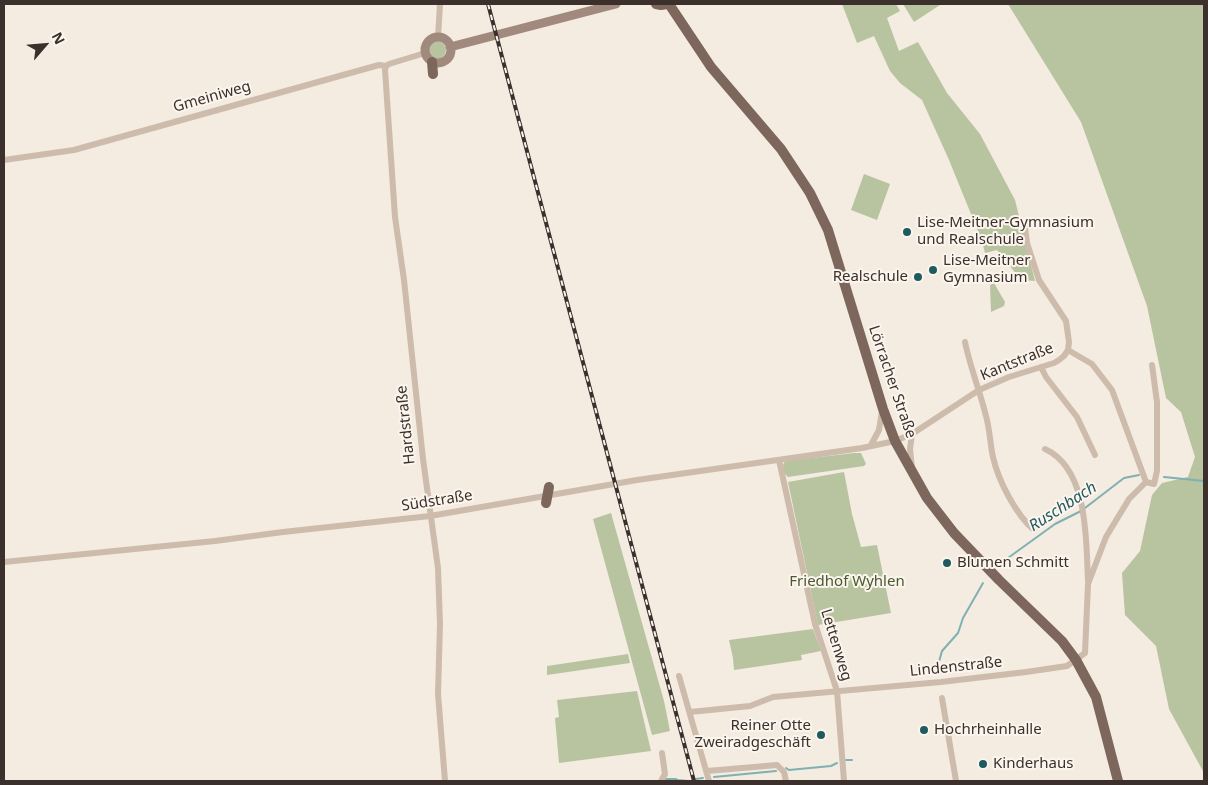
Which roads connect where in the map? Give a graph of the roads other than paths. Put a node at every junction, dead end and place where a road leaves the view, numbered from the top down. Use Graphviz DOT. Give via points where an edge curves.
graph roads {
  1 [pos="440,4"];
  2 [pos="616,4"];
  3 [pos="656,4"];
  4 [pos="668,4"];
  5 [pos="438,38"];
  6 [pos="450,47"];
  7 [pos="426,53"];
  8 [pos="436,62"];
  9 [pos="386,66"];
  10 [pos="436,75"];
  11 [pos="4,160"];
  12 [pos="1025,228"];
  13 [pos="965,342"];
  14 [pos="1068,350"];
  15 [pos="1152,365"];
  16 [pos="1041,367"];
  17 [pos="979,390"];
  18 [pos="883,409"];
  19 [pos="912,434"];
  20 [pos="895,441"];
  21 [pos="871,445"];
  22 [pos="1045,449"];
  23 [pos="1095,455"];
  24 [pos="779,460"];
  25 [pos="912,474"];
  26 [pos="1146,482"];
  27 [pos="549,486"];
  28 [pos="546,503"];
  29 [pos="430,516"];
  30 [pos="1034,530"];
  31 [pos="4,562"];
  32 [pos="1096,563"];
  33 [pos="1087,564"];
  34 [pos="1088,584"];
  35 [pos="1076,660"];
  36 [pos="680,676"];
  37 [pos="837,691"];
  38 [pos="942,698"];
  39 [pos="690,712"];
  40 [pos="662,753"];
  41 [pos="707,771"];
  42 [pos="446,781"];
  43 [pos="661,781"];
  44 [pos="710,781"];
  45 [pos="786,781"];
  46 [pos="844,781"];
  47 [pos="956,781"];
  48 [pos="1118,781"];
  1 -- 5 [label="street"];
  2 -- 6 [label="street"];
  3 -- 4 [label="main road"];
  4 -- 18 [label="main road, Lörracher Straße" via="711,67 781,149 810,193 828,230"];
  5 -- 6 [label="street" via="446,40"];
  5 -- 7 [label="street" via="427,43"];
  6 -- 8 [label="street" via="447,59"];
  7 -- 8 [label="street" via="428,59"];
  7 -- 9 [label="street, Gmeiniweg"];
  8 -- 10 [label="main road"];
  9 -- 11 [label="street, Gmeiniweg" via="371,67 74,150"];
  9 -- 29 [label="street, Hardstraße" via="395,217"];
  12 -- 14 [label="street, Kantstraße" via="1039,280 1066,321 1070,335"];
  13 -- 17 [label="street"];
  14 -- 16 [label="street, Kantstraße" via="1059,360"];
  14 -- 26 [label="street" via="1092,364 1112,390"];
  15 -- 26 [label="street" via="1157,402 1157,471 1154,484"];
  16 -- 17 [label="street, Kantstraße"];
  16 -- 23 [label="street" via="1077,417"];
  17 -- 19 [label="street, Kantstraße"];
  17 -- 30 [label="street" via="998,473 1009,496"];
  18 -- 20 [label="main road, Lörracher Straße"];
  18 -- 21 [label="street" via="879,430"];
  19 -- 20 [label="street, Kantstraße"];
  19 -- 25 [label="street"];
  20 -- 21 [label="street, Südstraße"];
  20 -- 25 [label="main road, Lörracher Straße"];
  21 -- 24 [label="street, Südstraße"];
  22 -- 33 [label="street" via="1060,459 1075,484 1084,512"];
  24 -- 29 [label="street, Südstraße" via="638,480"];
  24 -- 37 [label="street, Lettenweg" via="815,624"];
  25 -- 35 [label="main road, Lörracher Straße" via="954,533"];
  26 -- 32 [label="street" via="1124,507 1106,537"];
  27 -- 28 [label="main road, bridge"];
  29 -- 31 [label="street, Südstraße" via="215,542"];
  29 -- 42 [label="street, Hardstraße" via="440,593 438,694"];
  32 -- 33 [label="street" via="1092,566"];
  32 -- 34 [label="street"];
  33 -- 34 [label="street"];
  34 -- 35 [label="street" via="1086,648"];
  35 -- 37 [label="street, Lindenstraße" via="1067,666 1026,672"];
  35 -- 48 [label="main road, Lörracher Straße" via="1096,697"];
  36 -- 39 [label="street"];
  37 -- 39 [label="street, Lindenstraße" via="773,697 750,706"];
  37 -- 46 [label="street, Lettenweg"];
  38 -- 47 [label="street"];
  39 -- 41 [label="street"];
  40 -- 43 [label="street" via="665,774"];
  41 -- 44 [label="street"];
  41 -- 45 [label="street" via="777,765 784,772"];
}
